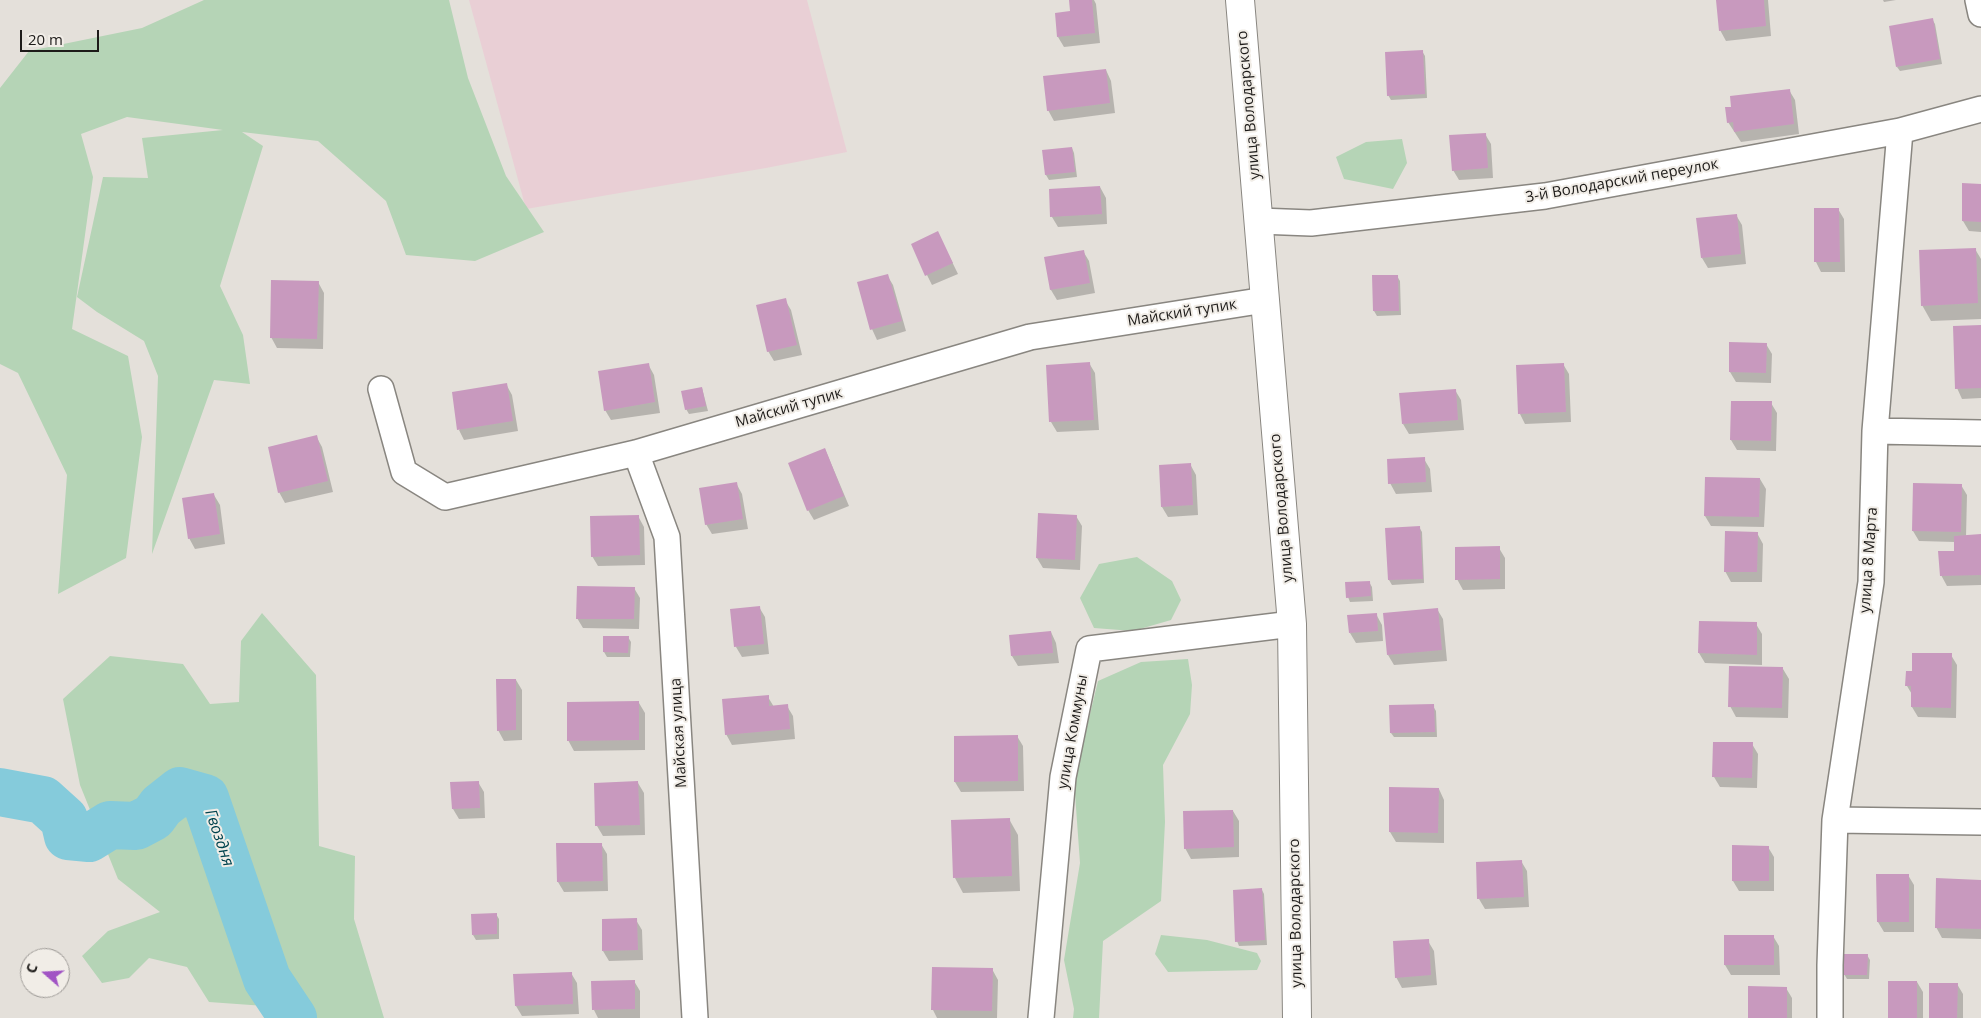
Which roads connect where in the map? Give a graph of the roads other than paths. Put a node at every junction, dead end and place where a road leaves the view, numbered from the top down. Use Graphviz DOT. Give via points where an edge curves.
graph roads {
  1 [pos="1240,0"];
  2 [pos="1978,0"];
  3 [pos="1981,14"];
  4 [pos="1981,109"];
  5 [pos="1900,132"];
  6 [pos="1259,221"];
  7 [pos="1265,300"];
  8 [pos="381,389"];
  9 [pos="1876,431"];
  10 [pos="1981,433"];
  11 [pos="636,453"];
  12 [pos="1292,624"];
  13 [pos="1835,820"];
  14 [pos="1981,822"];
  15 [pos="695,1018"];
  16 [pos="1041,1018"];
  17 [pos="1297,1018"];
  18 [pos="1830,1018"];
  1 -- 6 [label="main road, улица Володарского"];
  2 -- 3 [label="street"];
  4 -- 5 [label="street, 3-й Володарский переулок"];
  5 -- 6 [label="street, 3-й Володарский переулок" via="1545,196 1311,223"];
  5 -- 9 [label="street, улица 8 Марта"];
  6 -- 7 [label="main road, улица Володарского"];
  7 -- 11 [label="street, Майский тупик" via="1030,337"];
  7 -- 12 [label="main road, улица Володарского"];
  8 -- 11 [label="street, Майский тупик" via="404,472 445,497"];
  9 -- 10 [label="street"];
  9 -- 13 [label="street, улица 8 Марта" via="1871,582"];
  11 -- 15 [label="street, Майская улица" via="667,537"];
  12 -- 16 [label="street, улица Коммуны" via="1089,649 1063,777"];
  12 -- 17 [label="main road, улица Володарского"];
  13 -- 14 [label="street"];
  13 -- 18 [label="street, улица 8 Марта"];
}
